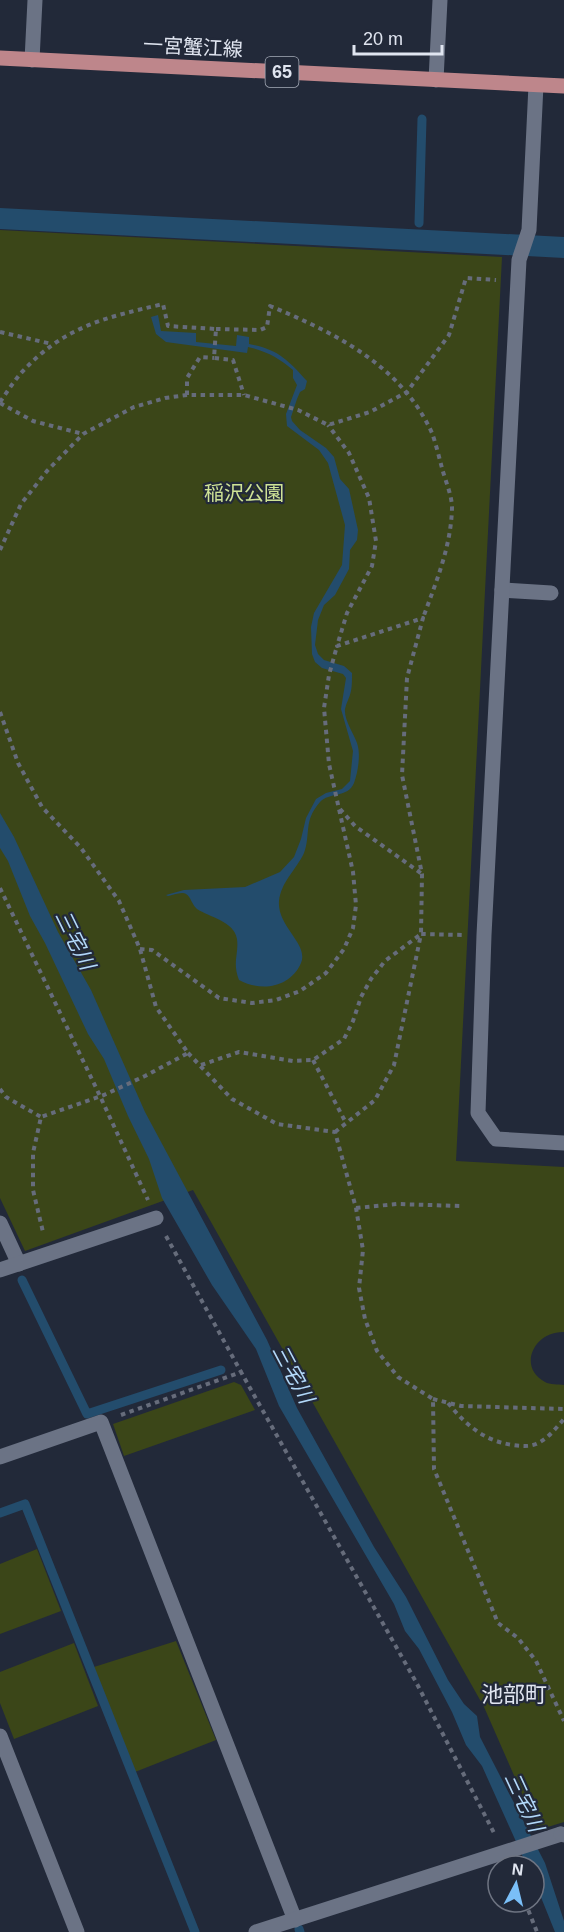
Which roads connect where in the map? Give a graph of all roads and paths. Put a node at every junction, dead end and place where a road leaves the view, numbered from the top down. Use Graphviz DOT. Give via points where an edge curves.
graph roads {
  1 [pos="35,0"];
  2 [pos="440,0"];
  3 [pos="0,58"];
  4 [pos="32,60"];
  5 [pos="436,80"];
  6 [pos="536,85"];
  7 [pos="564,86"];
  8 [pos="518,282"];
  9 [pos="216,329"];
  10 [pos="0,332"];
  11 [pos="53,344"];
  12 [pos="215,357"];
  13 [pos="407,392"];
  14 [pos="187,395"];
  15 [pos="244,395"];
  16 [pos="0,402"];
  17 [pos="328,425"];
  18 [pos="83,434"];
  19 [pos="0,550"];
  20 [pos="502,590"];
  21 [pos="551,593"];
  22 [pos="423,618"];
  23 [pos="337,646"];
  24 [pos="0,712"];
  25 [pos="339,809"];
  26 [pos="422,874"];
  27 [pos="0,888"];
  28 [pos="421,934"];
  29 [pos="484,935"];
  30 [pos="140,949"];
  31 [pos="188,1053"];
  32 [pos="313,1060"];
  33 [pos="201,1065"];
  34 [pos="0,1089"];
  35 [pos="102,1095"];
  36 [pos="41,1117"];
  37 [pos="346,1123"];
  38 [pos="335,1132"];
  39 [pos="564,1143"];
  40 [pos="460,1206"];
  41 [pos="356,1208"];
  42 [pos="156,1218"];
  43 [pos="0,1223"];
  44 [pos="49,1254"];
  45 [pos="19,1264"];
  46 [pos="0,1270"];
  47 [pos="241,1372"];
  48 [pos="433,1399"];
  49 [pos="448,1403"];
  50 [pos="564,1409"];
  51 [pos="564,1419"];
  52 [pos="101,1422"];
  53 [pos="0,1457"];
  54 [pos="564,1721"];
  55 [pos="0,1736"];
  56 [pos="562,1835"];
  57 [pos="508,1853"];
  58 [pos="530,1914"];
  59 [pos="295,1920"];
  60 [pos="77,1932"];
  61 [pos="256,1932"];
  62 [pos="537,1932"];
  1 -- 4 [label="street"];
  2 -- 5 [label="street"];
  3 -- 4 [label="main road, 一宮蟹江線 / 65"];
  4 -- 5 [label="main road, 一宮蟹江線 / 65"];
  5 -- 6 [label="main road, 一宮蟹江線 / 65"];
  6 -- 7 [label="main road, 一宮蟹江線 / 65"];
  6 -- 8 [label="street" via="529,230 519,260"];
  8 -- 13 [label="path" via="466,278 449,334"];
  8 -- 20 [label="street"];
  9 -- 11 [label="path" via="168,326 163,304 78,328"];
  9 -- 12 [label="path"];
  9 -- 13 [label="path" via="260,330 267,327 270,306 355,346"];
  10 -- 11 [label="path"];
  11 -- 16 [label="path" via="21,372"];
  12 -- 14 [label="path" via="200,357 187,378"];
  12 -- 15 [label="path" via="233,360"];
  13 -- 17 [label="path" via="370,412"];
  13 -- 22 [label="path" via="432,433 452,506 447,551"];
  14 -- 15 [label="path"];
  14 -- 18 [label="path" via="134,407"];
  15 -- 17 [label="path" via="298,410"];
  16 -- 18 [label="path" via="33,421"];
  17 -- 23 [label="path" via="349,453 369,498 376,540 372,566 347,613"];
  18 -- 19 [label="path" via="21,504"];
  20 -- 21 [label="street"];
  20 -- 29 [label="street"];
  22 -- 23 [label="path"];
  22 -- 26 [label="path" via="407,678 402,776"];
  23 -- 25 [label="path" via="324,708 329,764"];
  24 -- 30 [label="path" via="18,763 42,807 81,848 119,901"];
  25 -- 26 [label="path" via="355,826"];
  25 -- 30 [label="path" via="353,872 353,928 344,949 326,972 300,991 252,1003 219,998 152,950"];
  26 -- 28 [label="path"];
  27 -- 35 [label="path"];
  28 -- 29 [label="path"];
  28 -- 32 [label="path" via="386,961 371,979 344,1039"];
  28 -- 37 [label="path" via="394,1065 375,1100"];
  29 -- 39 [label="street" via="478,1113 496,1139"];
  30 -- 31 [label="path" via="156,1007"];
  31 -- 33 [label="path"];
  31 -- 35 [label="path"];
  32 -- 33 [label="path" via="293,1061 238,1052"];
  32 -- 37 [label="path"];
  33 -- 38 [label="path" via="232,1099 278,1124"];
  34 -- 36 [label="path" via="6,1097"];
  35 -- 36 [label="path"];
  35 -- 42 [label="path"];
  36 -- 44 [label="path" via="33,1154 33,1190"];
  37 -- 38 [label="path"];
  38 -- 41 [label="path"];
  40 -- 41 [label="path" via="397,1204"];
  41 -- 48 [label="path" via="363,1250 359,1288 377,1351 398,1377"];
  42 -- 44 [label="street"];
  42 -- 47 [label="path"];
  43 -- 45 [label="street"];
  44 -- 45 [label="street"];
  45 -- 46 [label="street"];
  47 -- 52 [label="path"];
  47 -- 57 [label="path"];
  48 -- 49 [label="path"];
  48 -- 54 [label="path" via="434,1469 498,1623 518,1638 536,1661"];
  49 -- 50 [label="path"];
  49 -- 51 [label="path" via="483,1437 524,1447 548,1436"];
  52 -- 53 [label="street"];
  52 -- 59 [label="street"];
  55 -- 60 [label="street"];
  56 -- 57 [label="street"];
  57 -- 59 [label="street"];
  58 -- 62 [label="path"];
  59 -- 61 [label="street"];
}
